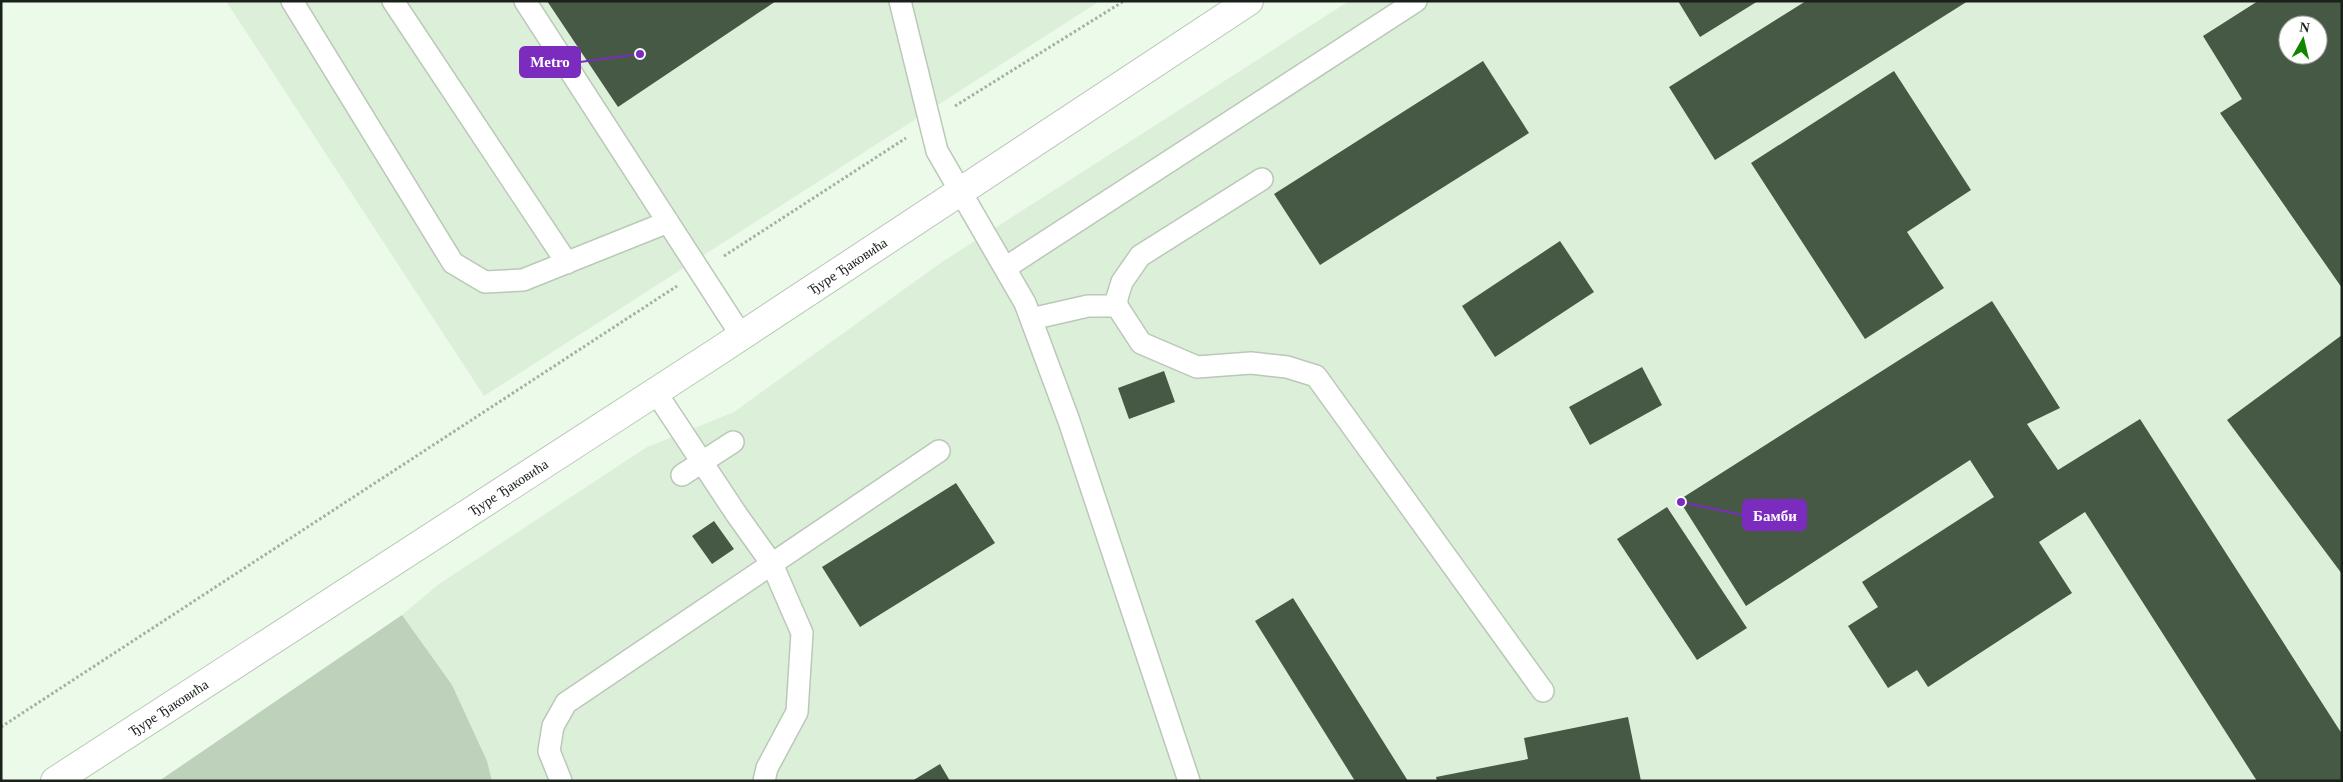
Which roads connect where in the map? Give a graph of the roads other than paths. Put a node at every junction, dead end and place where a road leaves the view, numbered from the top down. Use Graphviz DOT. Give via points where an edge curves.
graph roads {
  1 [pos="292,1"];
  2 [pos="393,1"];
  3 [pos="525,1"];
  4 [pos="900,1"];
  5 [pos="1249,1"];
  6 [pos="1416,1"];
  7 [pos="1262,179"];
  8 [pos="961,190"];
  9 [pos="668,222"];
  10 [pos="567,263"];
  11 [pos="1005,268"];
  12 [pos="1117,306"];
  13 [pos="1031,319"];
  14 [pos="741,335"];
  15 [pos="656,391"];
  16 [pos="734,442"];
  17 [pos="939,451"];
  18 [pos="702,462"];
  19 [pos="682,475"];
  20 [pos="772,564"];
  21 [pos="1543,691"];
  22 [pos="55,781"];
  23 [pos="562,781"];
  24 [pos="764,781"];
  25 [pos="1188,781"];
  1 -- 10 [label="lane" via="453,263 485,282 523,280"];
  2 -- 10 [label="lane"];
  3 -- 9 [label="lane"];
  4 -- 8 [label="lane" via="937,151"];
  5 -- 8 [label="street, Ђуре Ђаковића"];
  6 -- 11 [label="lane"];
  7 -- 12 [label="lane" via="1140,256 1122,282"];
  8 -- 11 [label="lane"];
  8 -- 14 [label="street, Ђуре Ђаковића"];
  9 -- 10 [label="lane"];
  9 -- 14 [label="lane"];
  11 -- 13 [label="lane"];
  12 -- 13 [label="lane" via="1088,306"];
  12 -- 21 [label="lane" via="1141,343 1197,367 1251,363 1287,367 1316,376"];
  13 -- 25 [label="lane" via="1069,421"];
  14 -- 15 [label="street, Ђуре Ђаковића"];
  15 -- 18 [label="lane"];
  15 -- 22 [label="street, Ђуре Ђаковића"];
  16 -- 18 [label="lane"];
  17 -- 20 [label="lane"];
  18 -- 19 [label="lane"];
  18 -- 20 [label="lane"];
  20 -- 23 [label="lane" via="566,704 553,726 549,751"];
  20 -- 24 [label="lane" via="802,633 796,712 767,768"];
}
